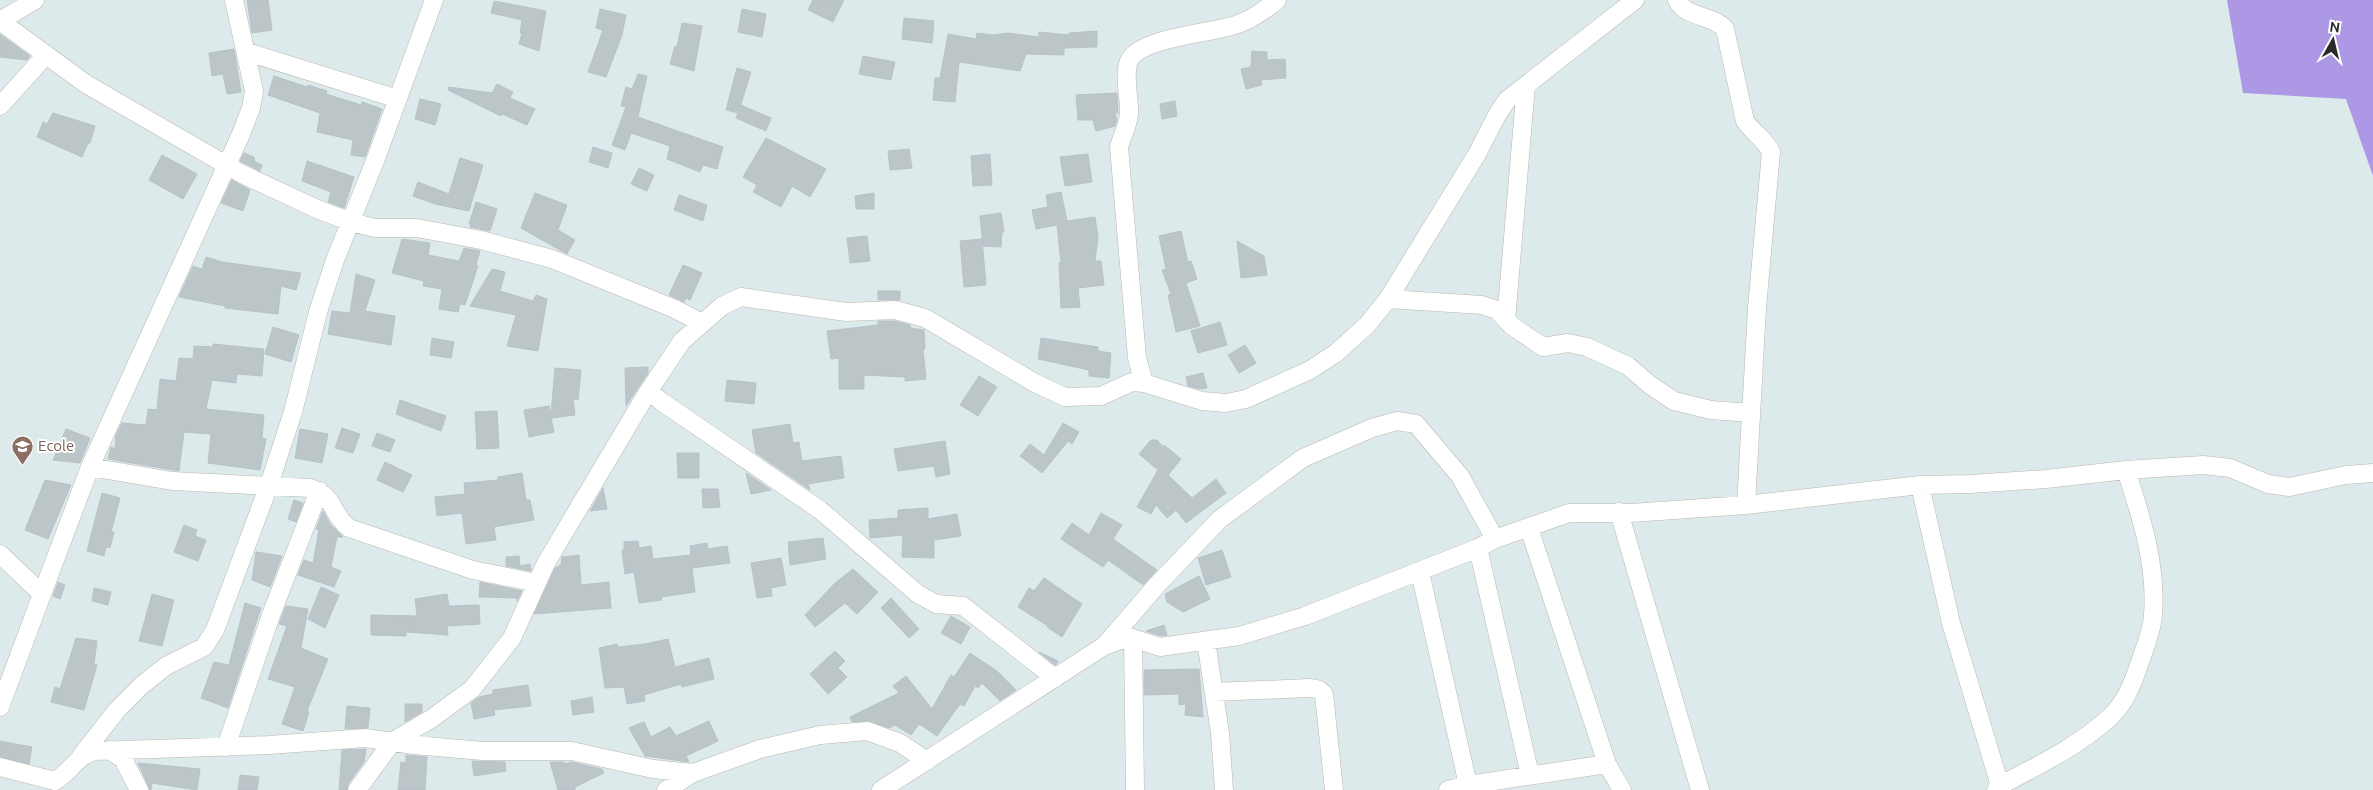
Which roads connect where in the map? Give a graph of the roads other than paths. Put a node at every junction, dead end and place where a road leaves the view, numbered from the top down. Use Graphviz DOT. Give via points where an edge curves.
graph roads {
  1 [pos="35,0"];
  2 [pos="234,0"];
  3 [pos="434,0"];
  4 [pos="1277,0"];
  5 [pos="1635,0"];
  6 [pos="1678,0"];
  7 [pos="0,21"];
  8 [pos="247,52"];
  9 [pos="46,55"];
  10 [pos="1526,85"];
  11 [pos="398,100"];
  12 [pos="0,106"];
  13 [pos="227,165"];
  14 [pos="351,222"];
  15 [pos="1388,299"];
  16 [pos="1506,320"];
  17 [pos="702,323"];
  18 [pos="1144,383"];
  19 [pos="649,390"];
  20 [pos="1751,414"];
  21 [pos="90,467"];
  22 [pos="2126,470"];
  23 [pos="2373,473"];
  24 [pos="269,485"];
  25 [pos="1920,485"];
  26 [pos="319,491"];
  27 [pos="1746,505"];
  28 [pos="1619,512"];
  29 [pos="1529,528"];
  30 [pos="1496,539"];
  31 [pos="1478,548"];
  32 [pos="0,554"];
  33 [pos="1420,572"];
  34 [pos="537,583"];
  35 [pos="42,594"];
  36 [pos="1133,638"];
  37 [pos="1206,641"];
  38 [pos="1104,646"];
  39 [pos="1054,678"];
  40 [pos="1214,692"];
  41 [pos="0,707"];
  42 [pos="393,742"];
  43 [pos="226,746"];
  44 [pos="109,750"];
  45 [pos="81,756"];
  46 [pos="927,761"];
  47 [pos="1606,764"];
  48 [pos="0,767"];
  49 [pos="693,773"];
  50 [pos="1530,775"];
  51 [pos="1468,785"];
  52 [pos="54,786"];
  53 [pos="1998,788"];
  54 [pos="139,790"];
  55 [pos="357,790"];
  56 [pos="666,790"];
  57 [pos="880,790"];
  58 [pos="1135,790"];
  59 [pos="1224,790"];
  60 [pos="1334,790"];
  61 [pos="1448,790"];
  62 [pos="1622,790"];
  63 [pos="1700,790"];
  1 -- 7 [label="street"];
  2 -- 8 [label="street"];
  3 -- 11 [label="street"];
  4 -- 18 [label="street" via="1260,14 1237,25 1183,35 1137,51 1129,60 1129,116 1120,147 1137,358"];
  5 -- 10 [label="street"];
  6 -- 20 [label="street" via="1689,13 1719,22 1726,29 1745,121 1753,133 1767,143 1771,152"];
  7 -- 9 [label="street"];
  8 -- 11 [label="street"];
  8 -- 13 [label="street" via="254,91 251,108"];
  9 -- 12 [label="street"];
  9 -- 13 [label="street" via="86,84"];
  10 -- 15 [label="street" via="1507,100 1496,116 1477,154"];
  10 -- 16 [label="street"];
  11 -- 14 [label="street"];
  13 -- 14 [label="street"];
  13 -- 21 [label="street"];
  14 -- 17 [label="street" via="375,228 417,228 481,240 552,259 675,308"];
  14 -- 24 [label="street" via="318,312 293,412"];
  15 -- 16 [label="street" via="1482,305 1497,310"];
  15 -- 18 [label="street" via="1367,325 1336,353 1310,370 1246,399 1202,401"];
  16 -- 20 [label="street" via="1542,347 1576,344 1616,359 1674,402"];
  17 -- 18 [label="street" via="722,306 741,297 846,312 895,310 925,318 1035,383 1065,397 1101,396 1132,382"];
  17 -- 19 [label="street" via="682,341"];
  19 -- 34 [label="street"];
  19 -- 39 [label="street" via="820,510 918,594 936,604 963,606"];
  20 -- 27 [label="street"];
  21 -- 24 [label="street" via="172,481"];
  21 -- 35 [label="street"];
  22 -- 23 [label="street" via="2203,465 2230,468 2268,484 2289,487"];
  22 -- 25 [label="street" via="2046,479"];
  22 -- 53 [label="street" via="2145,537 2153,586 2153,616 2132,685 2110,718 2061,753"];
  24 -- 26 [label="street"];
  24 -- 45 [label="street" via="215,630 204,647 166,666 142,685 117,710"];
  25 -- 27 [label="street"];
  25 -- 53 [label="street" via="1954,633"];
  26 -- 34 [label="street" via="331,500 341,522 348,528 473,570"];
  26 -- 43 [label="street" via="271,615"];
  27 -- 28 [label="street"];
  28 -- 29 [label="street" via="1569,513"];
  28 -- 63 [label="street"];
  29 -- 30 [label="street"];
  29 -- 47 [label="street"];
  30 -- 31 [label="street"];
  30 -- 38 [label="street" via="1460,476 1416,424 1397,421 1372,428 1303,458 1220,519"];
  31 -- 33 [label="street"];
  31 -- 50 [label="street"];
  32 -- 35 [label="street"];
  33 -- 37 [label="street" via="1305,616 1239,636"];
  33 -- 51 [label="street"];
  34 -- 42 [label="street" via="512,638 472,688"];
  35 -- 41 [label="street"];
  36 -- 37 [label="street" via="1160,647"];
  36 -- 38 [label="street"];
  36 -- 58 [label="street"];
  37 -- 40 [label="street"];
  38 -- 39 [label="street"];
  39 -- 46 [label="street"];
  40 -- 59 [label="street"];
  40 -- 60 [label="street" via="1308,688 1321,691 1324,694"];
  42 -- 43 [label="street" via="364,738"];
  42 -- 49 [label="street" via="483,751 572,751 653,769"];
  42 -- 55 [label="street"];
  43 -- 44 [label="street"];
  44 -- 45 [label="street"];
  44 -- 54 [label="street" via="123,759"];
  45 -- 52 [label="street"];
  46 -- 49 [label="street" via="900,743 867,731 820,735 760,749"];
  46 -- 57 [label="street"];
  47 -- 50 [label="street"];
  47 -- 62 [label="street"];
  48 -- 52 [label="street"];
  49 -- 56 [label="street"];
  50 -- 51 [label="street"];
  51 -- 61 [label="street"];
}
